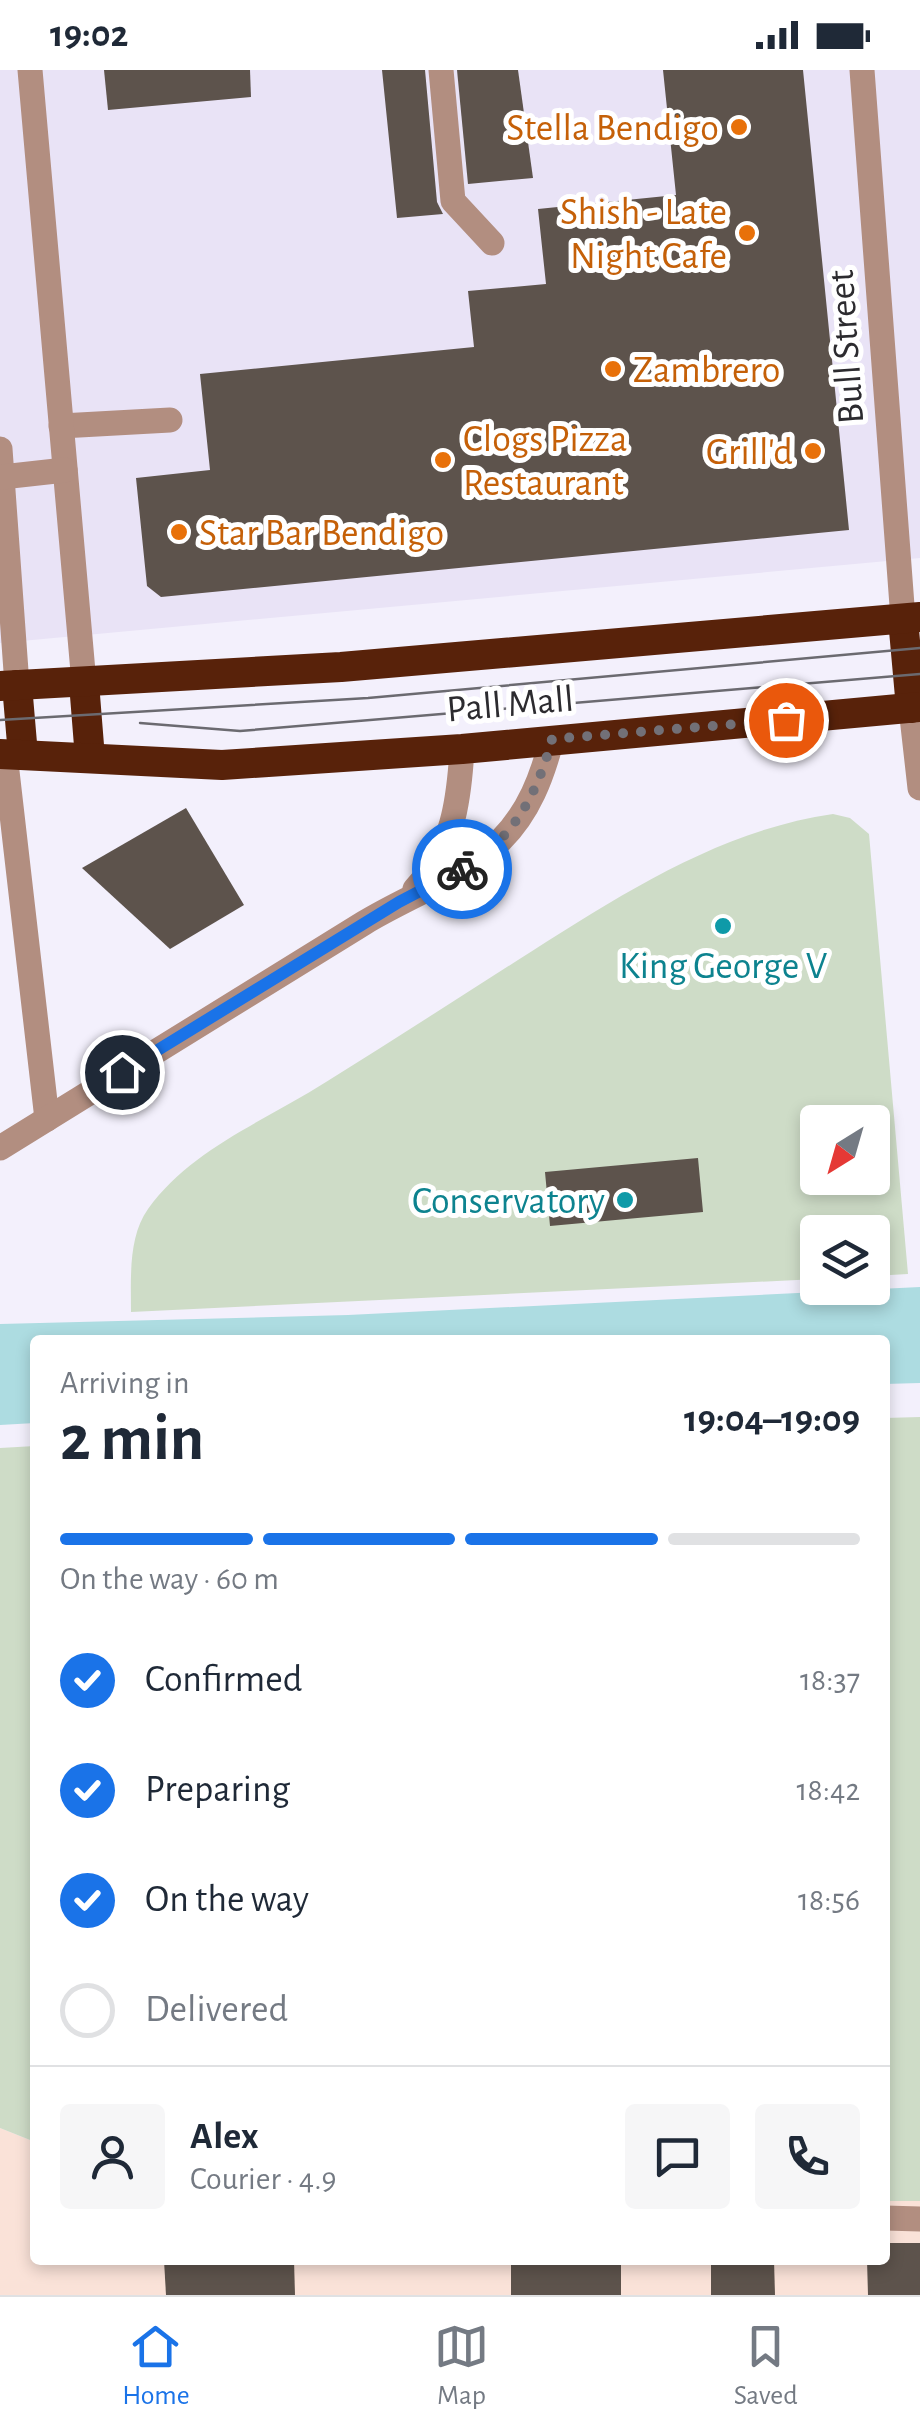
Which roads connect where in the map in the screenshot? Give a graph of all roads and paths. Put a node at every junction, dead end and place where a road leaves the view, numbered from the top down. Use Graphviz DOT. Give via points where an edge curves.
graph roads {
  1 [pos="30,70"];
  2 [pos="441,70"];
  3 [pos="862,70"];
  4 [pos="492,244"];
  5 [pos="170,420"];
  6 [pos="61,426"];
  7 [pos="0,449"];
  8 [pos="65,470"];
  9 [pos="2,477"];
  10 [pos="911,618"];
  11 [pos="84,682"];
  12 [pos="8,686"];
  13 [pos="915,707"];
  14 [pos="552,739"];
  15 [pos="462,748"];
  16 [pos="9,754"];
  17 [pos="99,758"];
  18 [pos="920,788"];
  19 [pos="399,902"];
  20 [pos="47,1119"];
  21 [pos="0,1148"];
  22 [pos="890,2218"];
  23 [pos="920,2219"];
  1 -- 6 [label="street"];
  2 -- 4 [label="street" via="453,200"];
  3 -- 10 [label="street, Bull Street"];
  5 -- 6 [label="street"];
  6 -- 8 [label="street"];
  7 -- 9 [label="street"];
  8 -- 9 [label="street"];
  8 -- 11 [label="street"];
  9 -- 12 [label="street"];
  10 -- 11 [label="highway, Pall Mall"];
  10 -- 13 [label="highway"];
  11 -- 12 [label="highway, Pall Mall"];
  11 -- 17 [label="highway"];
  12 -- 16 [label="highway"];
  13 -- 14 [label="highway, Pall Mall"];
  13 -- 18 [label="street"];
  14 -- 15 [label="highway, Pall Mall"];
  14 -- 19 [label="street" via="536,791 501,840"];
  15 -- 17 [label="highway, Pall Mall" via="222,765"];
  15 -- 19 [label="street" via="446,845 427,876"];
  16 -- 17 [label="highway, Pall Mall"];
  16 -- 20 [label="street"];
  19 -- 20 [label="street"];
  20 -- 21 [label="street"];
  22 -- 23 [label="street"];
}
